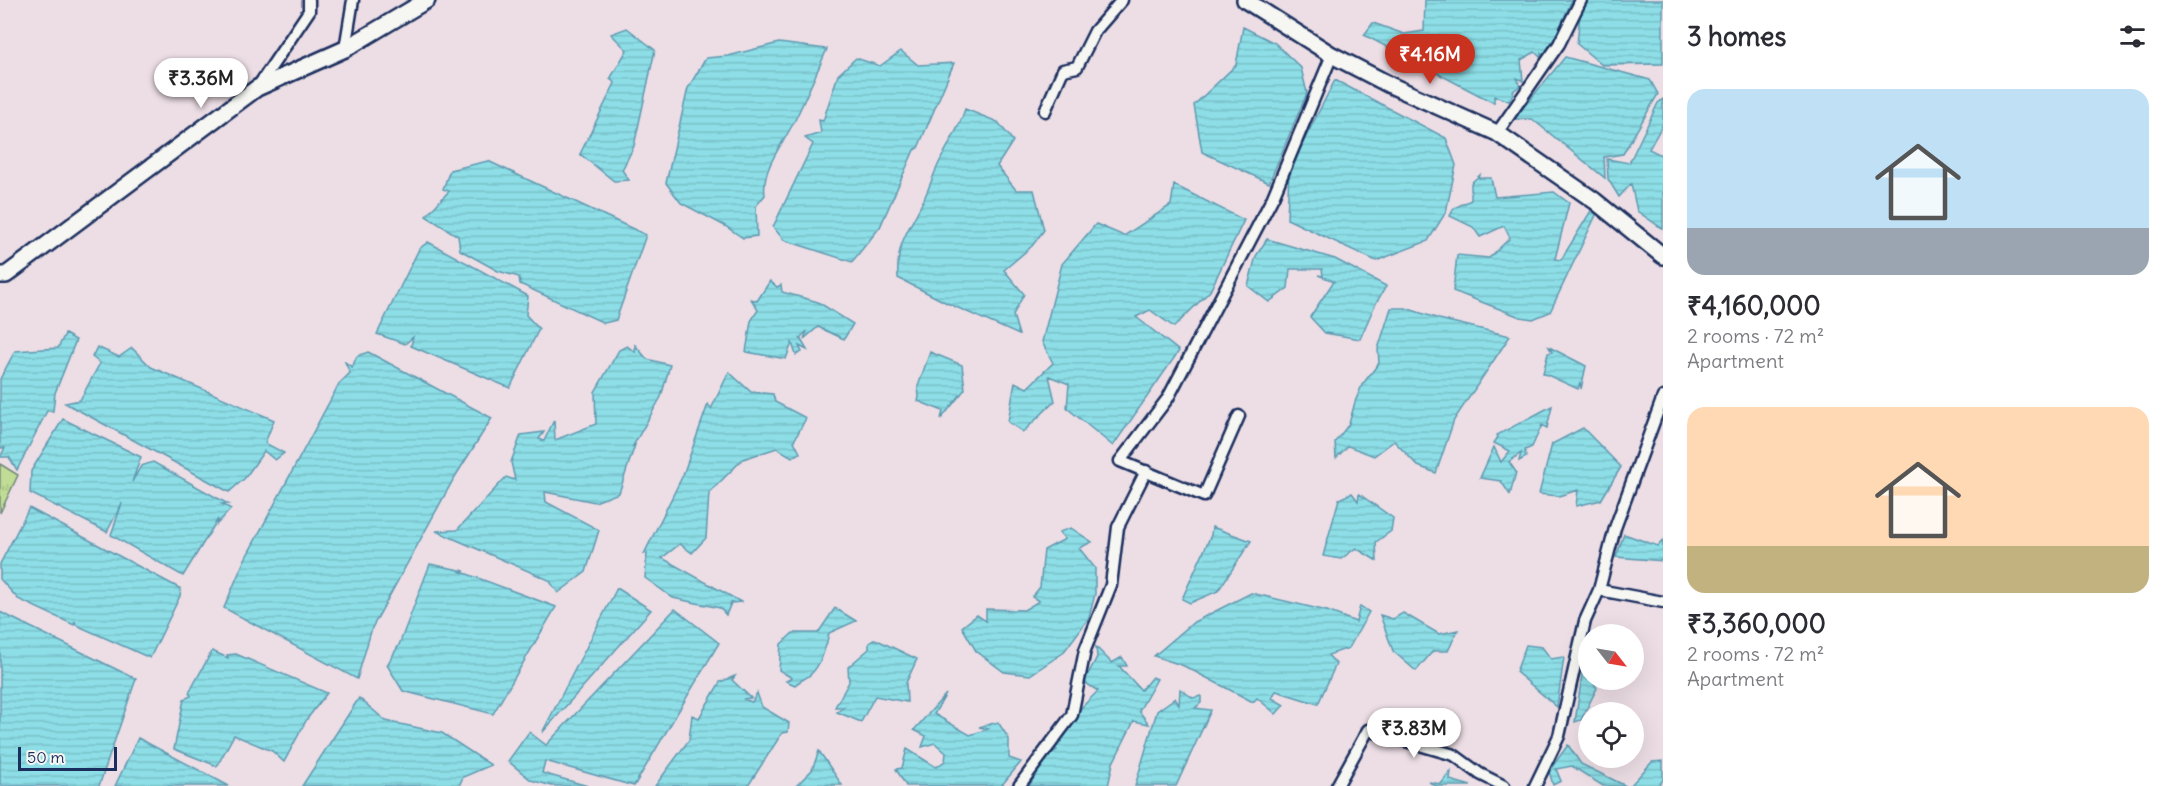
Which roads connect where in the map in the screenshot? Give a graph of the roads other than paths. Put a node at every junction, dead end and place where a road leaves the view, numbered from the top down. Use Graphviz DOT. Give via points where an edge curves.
graph roads {
  1 [pos="309,0"];
  2 [pos="352,0"];
  3 [pos="427,0"];
  4 [pos="1122,0"];
  5 [pos="1245,0"];
  6 [pos="1581,0"];
  7 [pos="345,49"];
  8 [pos="1332,55"];
  9 [pos="257,88"];
  10 [pos="1045,111"];
  11 [pos="1497,133"];
  12 [pos="1663,256"];
  13 [pos="0,275"];
  14 [pos="1663,397"];
  15 [pos="1239,416"];
  16 [pos="1146,471"];
  17 [pos="1599,590"];
  18 [pos="1663,602"];
  19 [pos="1019,786"];
  20 [pos="1337,786"];
  21 [pos="1504,786"];
  22 [pos="1535,786"];
  1 -- 9 [label="street" via="309,11"];
  2 -- 7 [label="street"];
  3 -- 7 [label="main road"];
  4 -- 10 [label="street" via="1095,31 1077,67 1064,70"];
  5 -- 8 [label="main road"];
  6 -- 11 [label="street" via="1559,44"];
  7 -- 9 [label="main road"];
  8 -- 11 [label="main road" via="1390,86"];
  8 -- 16 [label="street" via="1274,197 1168,398 1119,461"];
  9 -- 13 [label="main road" via="6,275"];
  11 -- 12 [label="main road" via="1601,206"];
  14 -- 17 [label="street" via="1615,528"];
  15 -- 16 [label="street" via="1204,496"];
  16 -- 19 [label="street" via="1119,527 1111,585 1085,650 1072,715"];
  17 -- 18 [label="street"];
  17 -- 22 [label="street" via="1585,621 1559,736"];
  20 -- 21 [label="street" via="1368,730 1454,755"];
}
